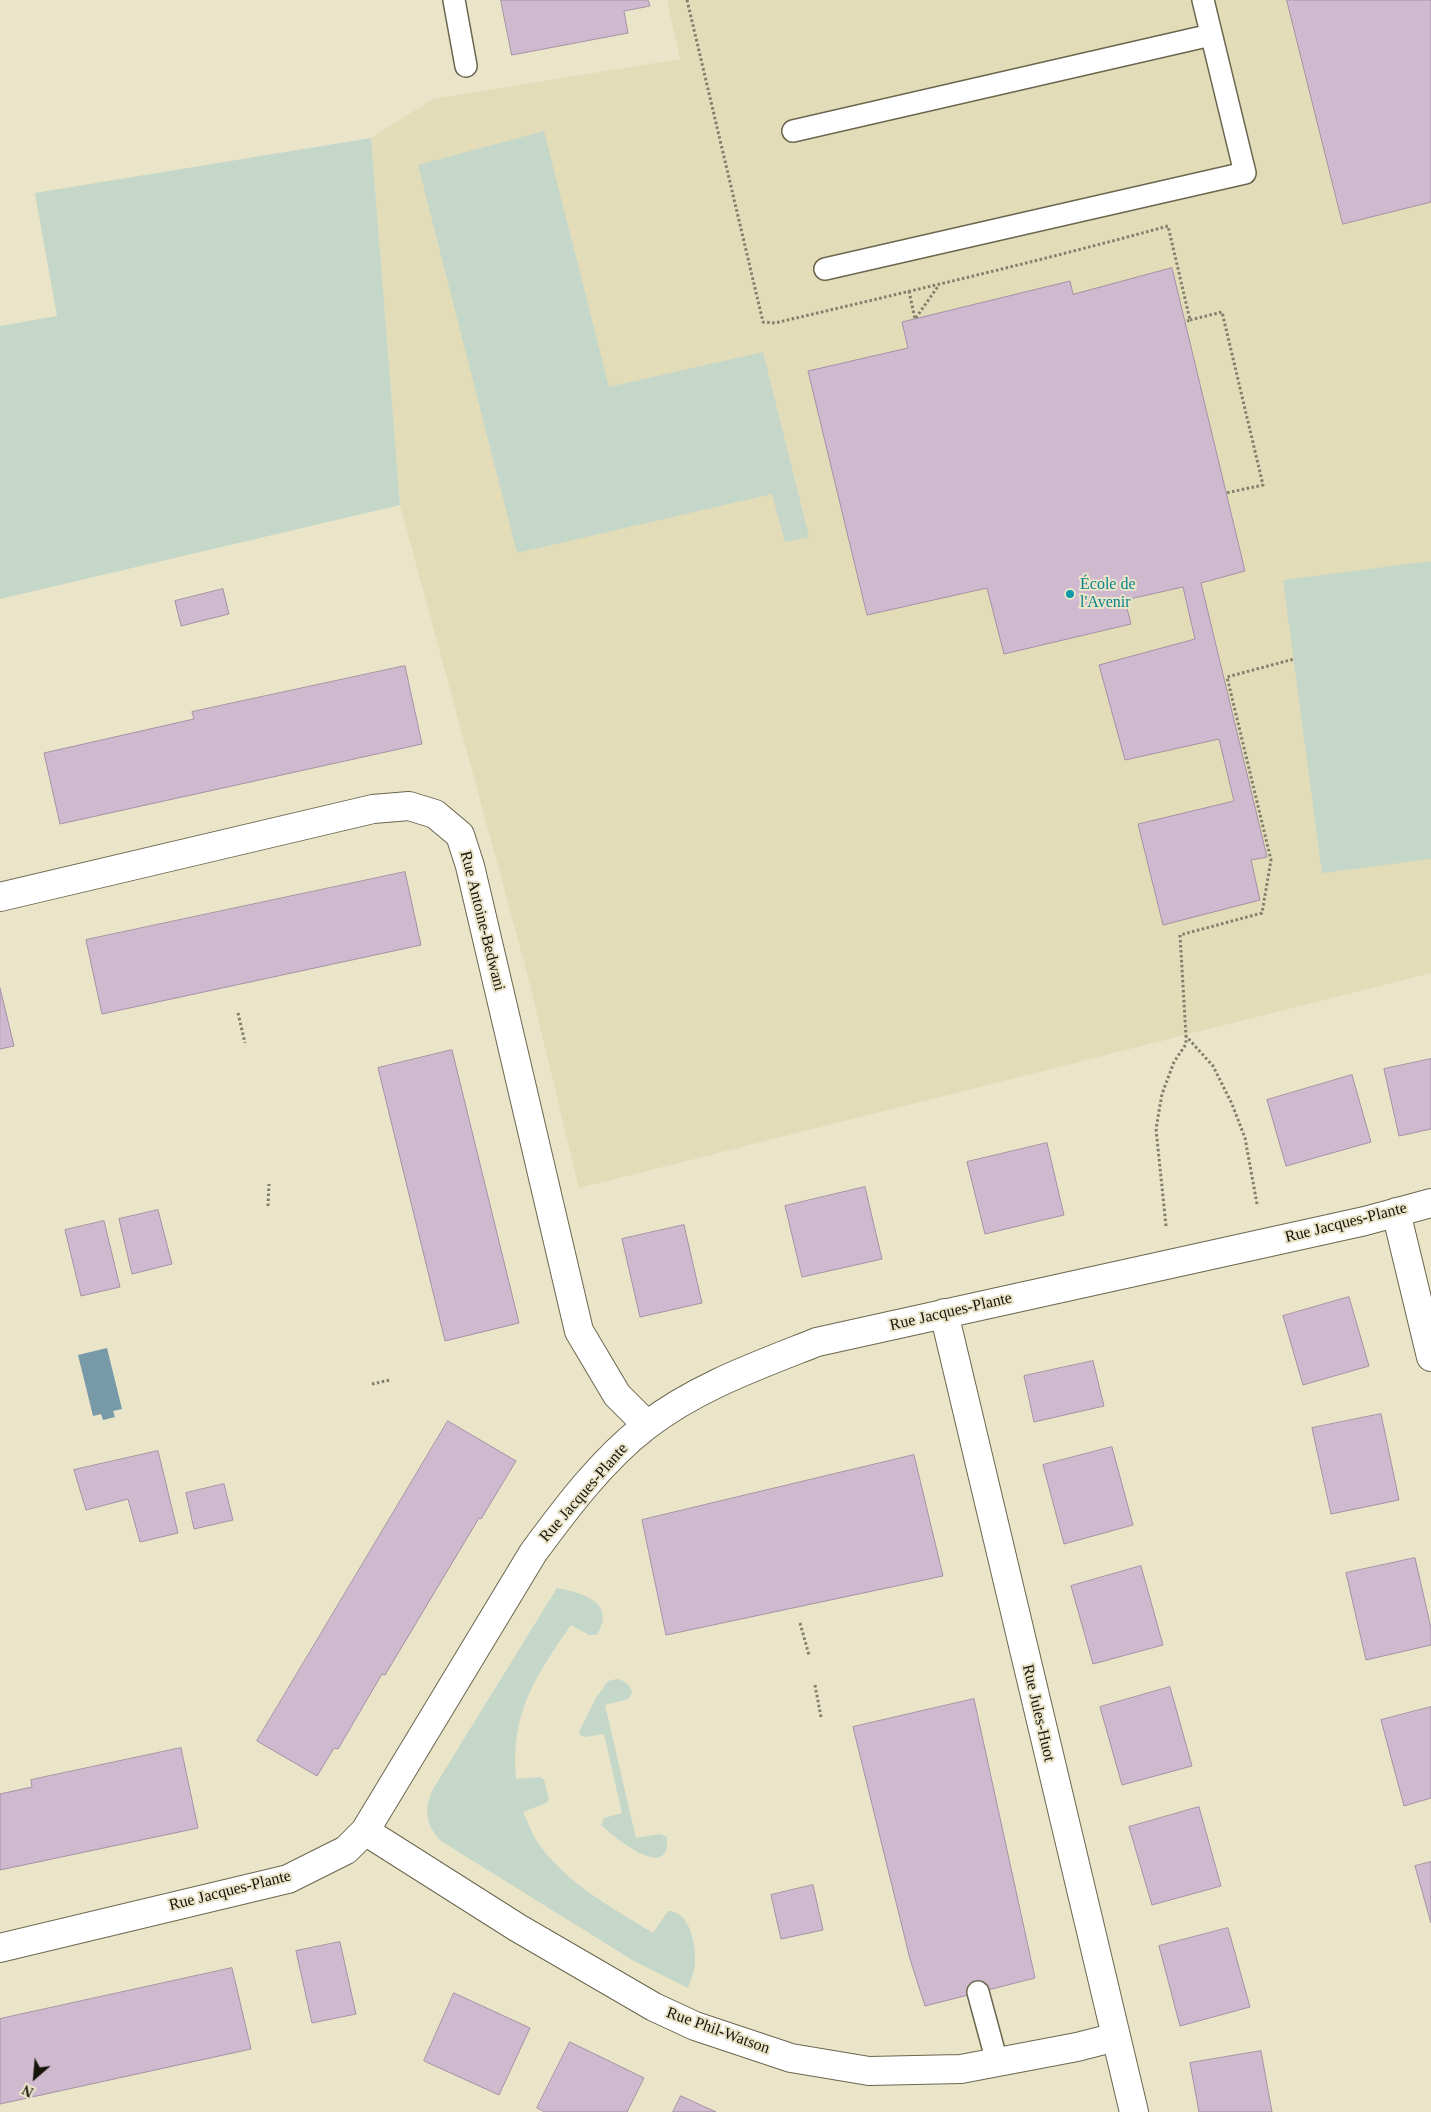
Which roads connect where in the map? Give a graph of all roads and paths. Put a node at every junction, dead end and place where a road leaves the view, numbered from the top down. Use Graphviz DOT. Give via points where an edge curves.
graph roads {
  1 [pos="454,0"];
  2 [pos="687,0"];
  3 [pos="1203,0"];
  4 [pos="1211,35"];
  5 [pos="466,66"];
  6 [pos="793,132"];
  7 [pos="826,269"];
  8 [pos="940,284"];
  9 [pos="909,292"];
  10 [pos="1190,320"];
  11 [pos="1185,322"];
  12 [pos="1226,493"];
  13 [pos="1294,659"];
  14 [pos="0,897"];
  15 [pos="238,1013"];
  16 [pos="1186,1036"];
  17 [pos="245,1043"];
  18 [pos="269,1184"];
  19 [pos="1431,1203"];
  20 [pos="1257,1204"];
  21 [pos="268,1206"];
  22 [pos="1396,1212"];
  23 [pos="1166,1226"];
  24 [pos="944,1313"];
  25 [pos="1431,1357"];
  26 [pos="390,1380"];
  27 [pos="372,1384"];
  28 [pos="647,1425"];
  29 [pos="800,1623"];
  30 [pos="808,1655"];
  31 [pos="815,1685"];
  32 [pos="821,1717"];
  33 [pos="366,1831"];
  34 [pos="0,1948"];
  35 [pos="978,1992"];
  36 [pos="1116,2037"];
  37 [pos="997,2062"];
  38 [pos="1134,2112"];
  1 -- 5 [label="lane"];
  2 -- 9 [label="path" via="763,322 775,323"];
  3 -- 4 [label="lane"];
  4 -- 6 [label="lane"];
  4 -- 7 [label="lane" via="1245,173"];
  8 -- 9 [label="path"];
  8 -- 9 [label="path" via="914,319"];
  8 -- 10 [label="path" via="1168,226"];
  10 -- 11 [label="path"];
  10 -- 12 [label="path" via="1222,312 1264,485"];
  13 -- 16 [label="path" via="1226,676 1271,860 1262,913 1180,935"];
  14 -- 28 [label="street, Rue Antoine-Bedwani" via="373,809 410,806 434,814 460,835 579,1331 617,1395"];
  15 -- 17 [label="path"];
  16 -- 20 [label="path" via="1213,1066 1232,1104 1244,1138"];
  16 -- 23 [label="path" via="1186,1044 1174,1062 1162,1094 1156,1128"];
  18 -- 21 [label="path"];
  19 -- 22 [label="street, Rue Jacques-Plante"];
  22 -- 24 [label="street, Rue Jacques-Plante"];
  22 -- 25 [label="street"];
  24 -- 28 [label="street, Rue Jacques-Plante" via="816,1342 740,1373"];
  24 -- 36 [label="street, Rue Jules-Huot"];
  26 -- 27 [label="path"];
  28 -- 33 [label="street, Rue Jacques-Plante" via="609,1460 559,1517 533,1553"];
  29 -- 30 [label="path"];
  31 -- 32 [label="path"];
  33 -- 34 [label="street, Rue Jacques-Plante" via="346,1850 288,1878"];
  33 -- 37 [label="street, Rue Phil-Watson" via="518,1928 654,2007 695,2026 791,2058 869,2071 961,2069"];
  35 -- 37 [label="lane"];
  36 -- 37 [label="street, Rue Phil-Watson"];
  36 -- 38 [label="street, Rue Jules-Huot"];
}
